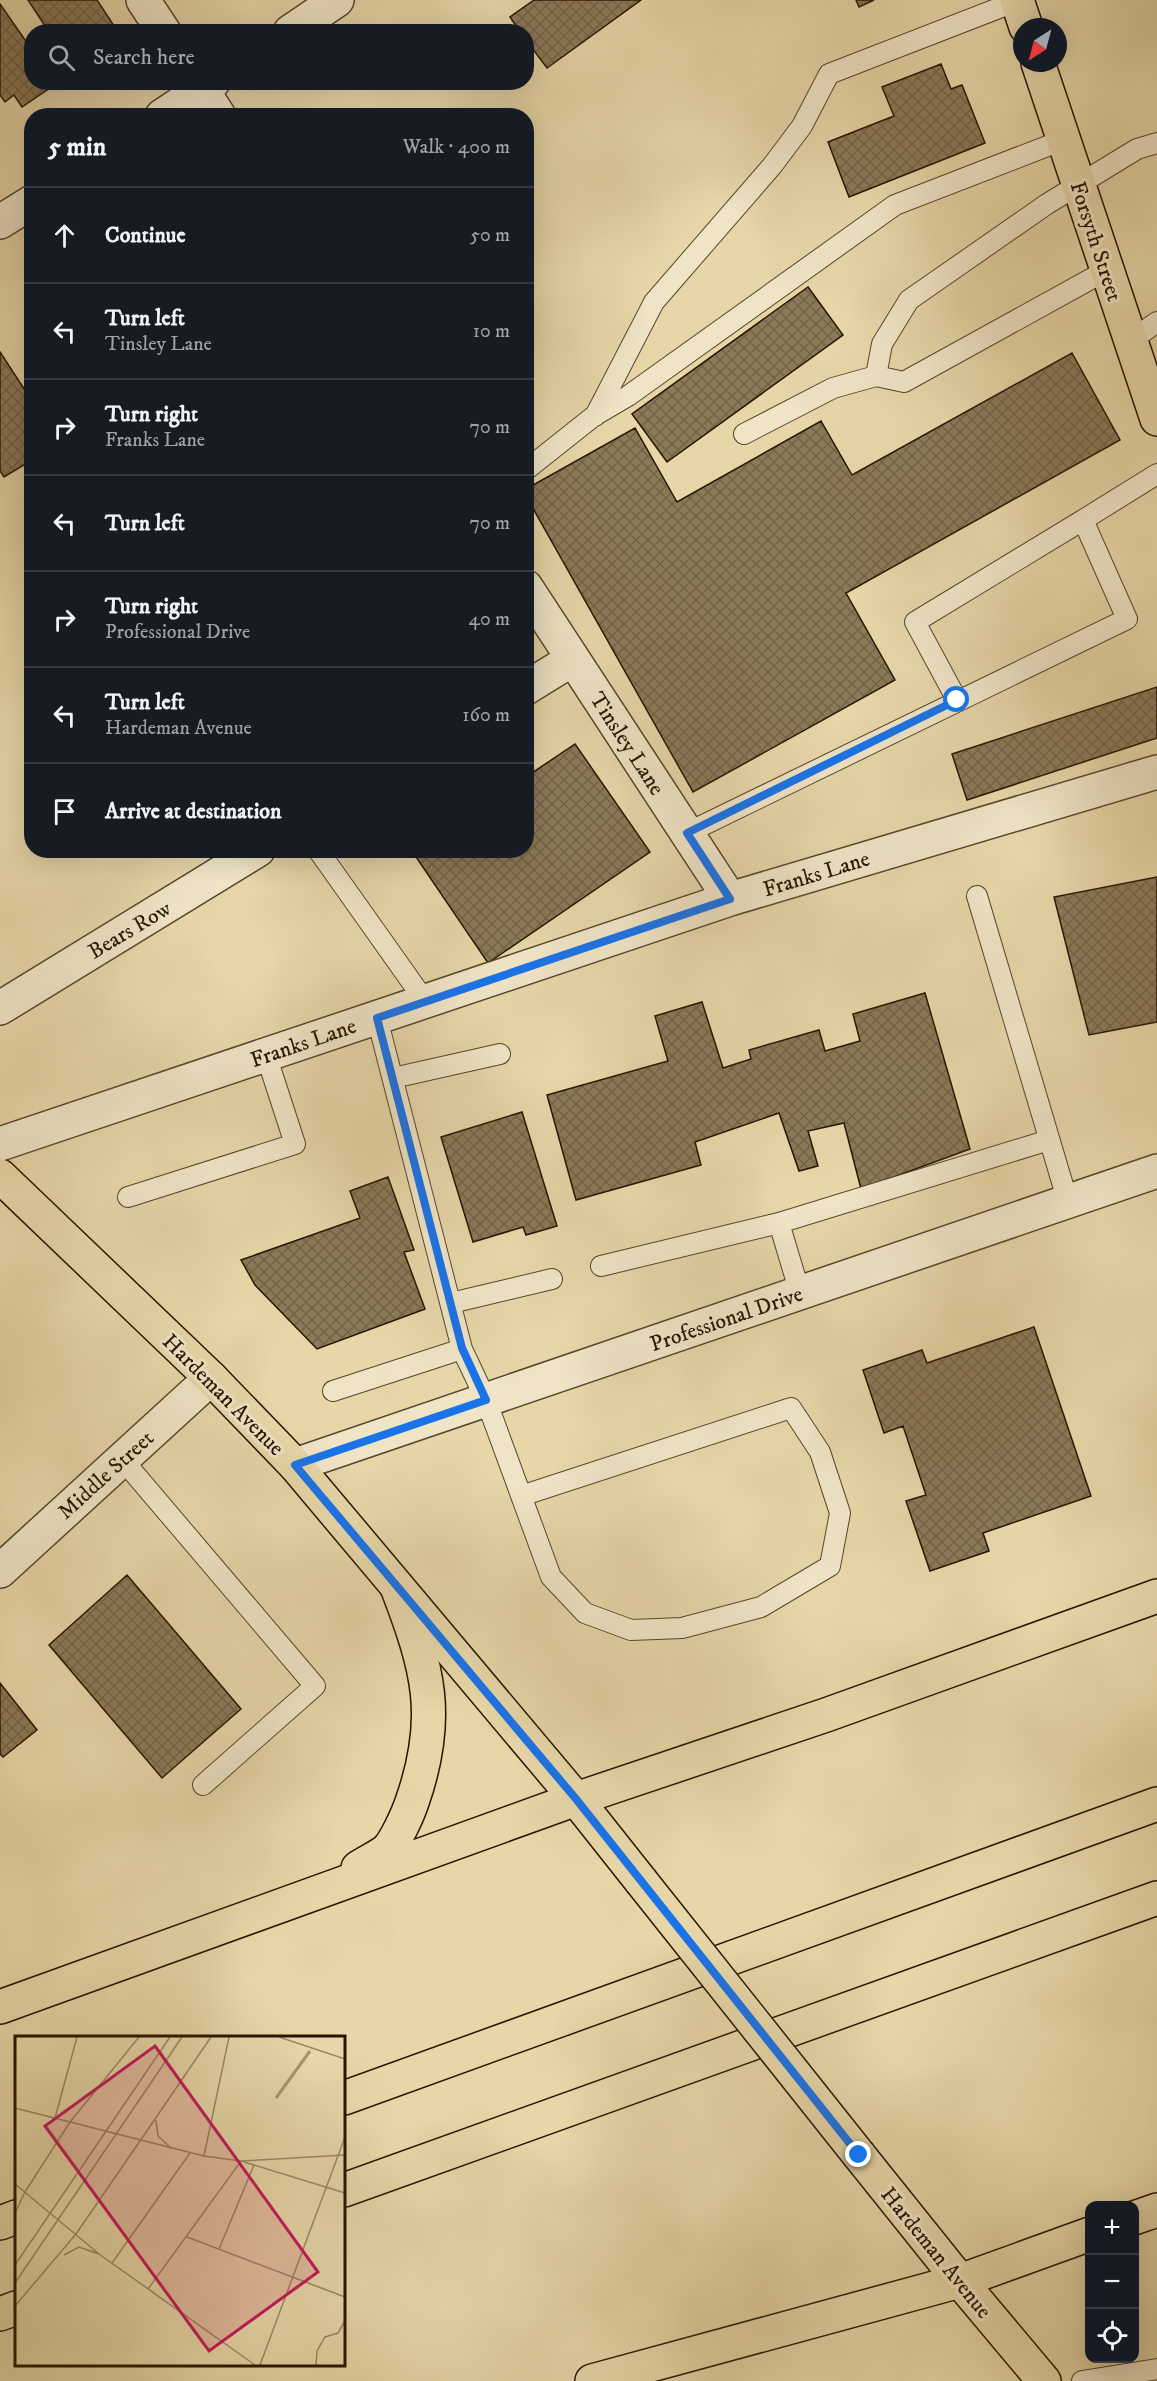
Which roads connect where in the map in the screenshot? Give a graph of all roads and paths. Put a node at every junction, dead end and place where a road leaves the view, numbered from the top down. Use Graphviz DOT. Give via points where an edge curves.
graph roads {
  1 [pos="144,0"];
  2 [pos="338,0"];
  3 [pos="1020,9"];
  4 [pos="159,24"];
  5 [pos="302,24"];
  6 [pos="1041,72"];
  7 [pos="208,93"];
  8 [pos="178,108"];
  9 [pos="1063,140"];
  10 [pos="1157,143"];
  11 [pos="1079,185"];
  12 [pos="24,207"];
  13 [pos="0,222"];
  14 [pos="1107,270"];
  15 [pos="1157,322"];
  16 [pos="1130,342"];
  17 [pos="876,376"];
  18 [pos="594,416"];
  19 [pos="1157,419"];
  20 [pos="744,434"];
  21 [pos="534,464"];
  22 [pos="1157,474"];
  23 [pos="1083,520"];
  24 [pos="534,599"];
  25 [pos="573,659"];
  26 [pos="534,683"];
  27 [pos="957,700"];
  28 [pos="1157,772"];
  29 [pos="687,833"];
  30 [pos="245,858"];
  31 [pos="324,858"];
  32 [pos="977,896"];
  33 [pos="730,899"];
  34 [pos="424,1001"];
  35 [pos="0,1008"];
  36 [pos="377,1018"];
  37 [pos="500,1054"];
  38 [pos="266,1055"];
  39 [pos="393,1078"];
  40 [pos="1049,1140"];
  41 [pos="0,1144"];
  42 [pos="1157,1171"];
  43 [pos="0,1176"];
  44 [pos="128,1197"];
  45 [pos="1068,1202"];
  46 [pos="779,1223"];
  47 [pos="601,1266"];
  48 [pos="552,1279"];
  49 [pos="800,1293"];
  50 [pos="451,1303"];
  51 [pos="462,1348"];
  52 [pos="211,1378"];
  53 [pos="333,1391"];
  54 [pos="486,1400"];
  55 [pos="122,1459"];
  56 [pos="295,1465"];
  57 [pos="521,1496"];
  58 [pos="0,1571"];
  59 [pos="397,1587"];
  60 [pos="1157,1596"];
  61 [pos="203,1785"];
  62 [pos="576,1799"];
  63 [pos="1157,1804"];
  64 [pos="323,1889"];
  65 [pos="1157,1898"];
  66 [pos="0,2007"];
  67 [pos="345,2098"];
  68 [pos="345,2190"];
  69 [pos="1157,2210"];
  70 [pos="1139,2216"];
  71 [pos="15,2217"];
  72 [pos="0,2223"];
  73 [pos="1085,2235"];
  74 [pos="960,2282"];
  75 [pos="15,2308"];
  76 [pos="0,2314"];
  77 [pos="1157,2369"];
  78 [pos="592,2381"];
  79 [pos="1044,2381"];
  80 [pos="1082,2381"];
  1 -- 4 [label="street"];
  2 -- 5 [label="street"];
  3 -- 18 [label="lane" via="829,74 802,126 772,166 654,302"];
  6 -- 9 [label="main road, Forsyth Street"];
  7 -- 8 [label="street"];
  9 -- 11 [label="main road, Forsyth Street"];
  9 -- 18 [label="lane" via="895,205 628,396"];
  10 -- 11 [label="lane" via="1137,149"];
  11 -- 14 [label="main road, Forsyth Street"];
  11 -- 17 [label="lane" via="909,300 882,344"];
  12 -- 13 [label="street"];
  14 -- 16 [label="main road, Forsyth Street"];
  14 -- 17 [label="lane" via="904,382"];
  15 -- 16 [label="lane"];
  16 -- 19 [label="main road, Forsyth Street"];
  17 -- 20 [label="lane" via="833,388"];
  18 -- 21 [label="lane"];
  22 -- 23 [label="lane"];
  23 -- 27 [label="lane" via="915,622"];
  23 -- 27 [label="lane" via="1127,620"];
  24 -- 25 [label="street, Tinsley Lane"];
  25 -- 26 [label="street"];
  25 -- 29 [label="street, Tinsley Lane"];
  27 -- 29 [label="lane"];
  28 -- 33 [label="street, Franks Lane"];
  29 -- 33 [label="street, Tinsley Lane"];
  30 -- 35 [label="street, Bears Row"];
  31 -- 34 [label="lane"];
  32 -- 40 [label="lane"];
  33 -- 34 [label="street, Franks Lane"];
  34 -- 36 [label="street, Franks Lane"];
  36 -- 38 [label="street, Franks Lane"];
  36 -- 39 [label="lane"];
  37 -- 39 [label="lane"];
  38 -- 41 [label="street, Franks Lane"];
  38 -- 44 [label="lane" via="295,1144"];
  39 -- 50 [label="lane"];
  40 -- 45 [label="lane"];
  40 -- 46 [label="lane"];
  42 -- 45 [label="street, Professional Drive"];
  43 -- 52 [label="main road, Hardeman Avenue"];
  45 -- 49 [label="street, Professional Drive"];
  46 -- 47 [label="lane"];
  46 -- 49 [label="lane"];
  48 -- 50 [label="lane"];
  49 -- 54 [label="street, Professional Drive"];
  50 -- 51 [label="lane"];
  51 -- 53 [label="lane"];
  51 -- 54 [label="lane"];
  52 -- 55 [label="street, Middle Street"];
  52 -- 56 [label="main road, Hardeman Avenue"];
  54 -- 56 [label="street, Professional Drive"];
  54 -- 57 [label="lane"];
  55 -- 58 [label="street, Middle Street"];
  55 -- 61 [label="lane" via="315,1686"];
  56 -- 59 [label="main road, Hardeman Avenue"];
  57 -- 57 [label="lane" via="791,1408 820,1452 840,1513 830,1566 761,1607 682,1628 631,1630 585,1613 551,1577"];
  59 -- 62 [label="main road, Hardeman Avenue"];
  59 -- 64 [label="main road" via="420,1654 429,1701 428,1743 420,1778 408,1812 387,1850"];
  60 -- 62 [label="main road" via="837,1711"];
  62 -- 64 [label="main road"];
  62 -- 74 [label="main road, Hardeman Avenue, bridge"];
  63 -- 67 [label="main road"];
  64 -- 66 [label="main road"];
  65 -- 68 [label="main road"];
  69 -- 70 [label="main road"];
  71 -- 72 [label="main road"];
  73 -- 74 [label="main road"];
  74 -- 78 [label="main road"];
  74 -- 79 [label="main road, Hardeman Avenue"];
  75 -- 76 [label="main road"];
  77 -- 80 [label="lane"];
}
